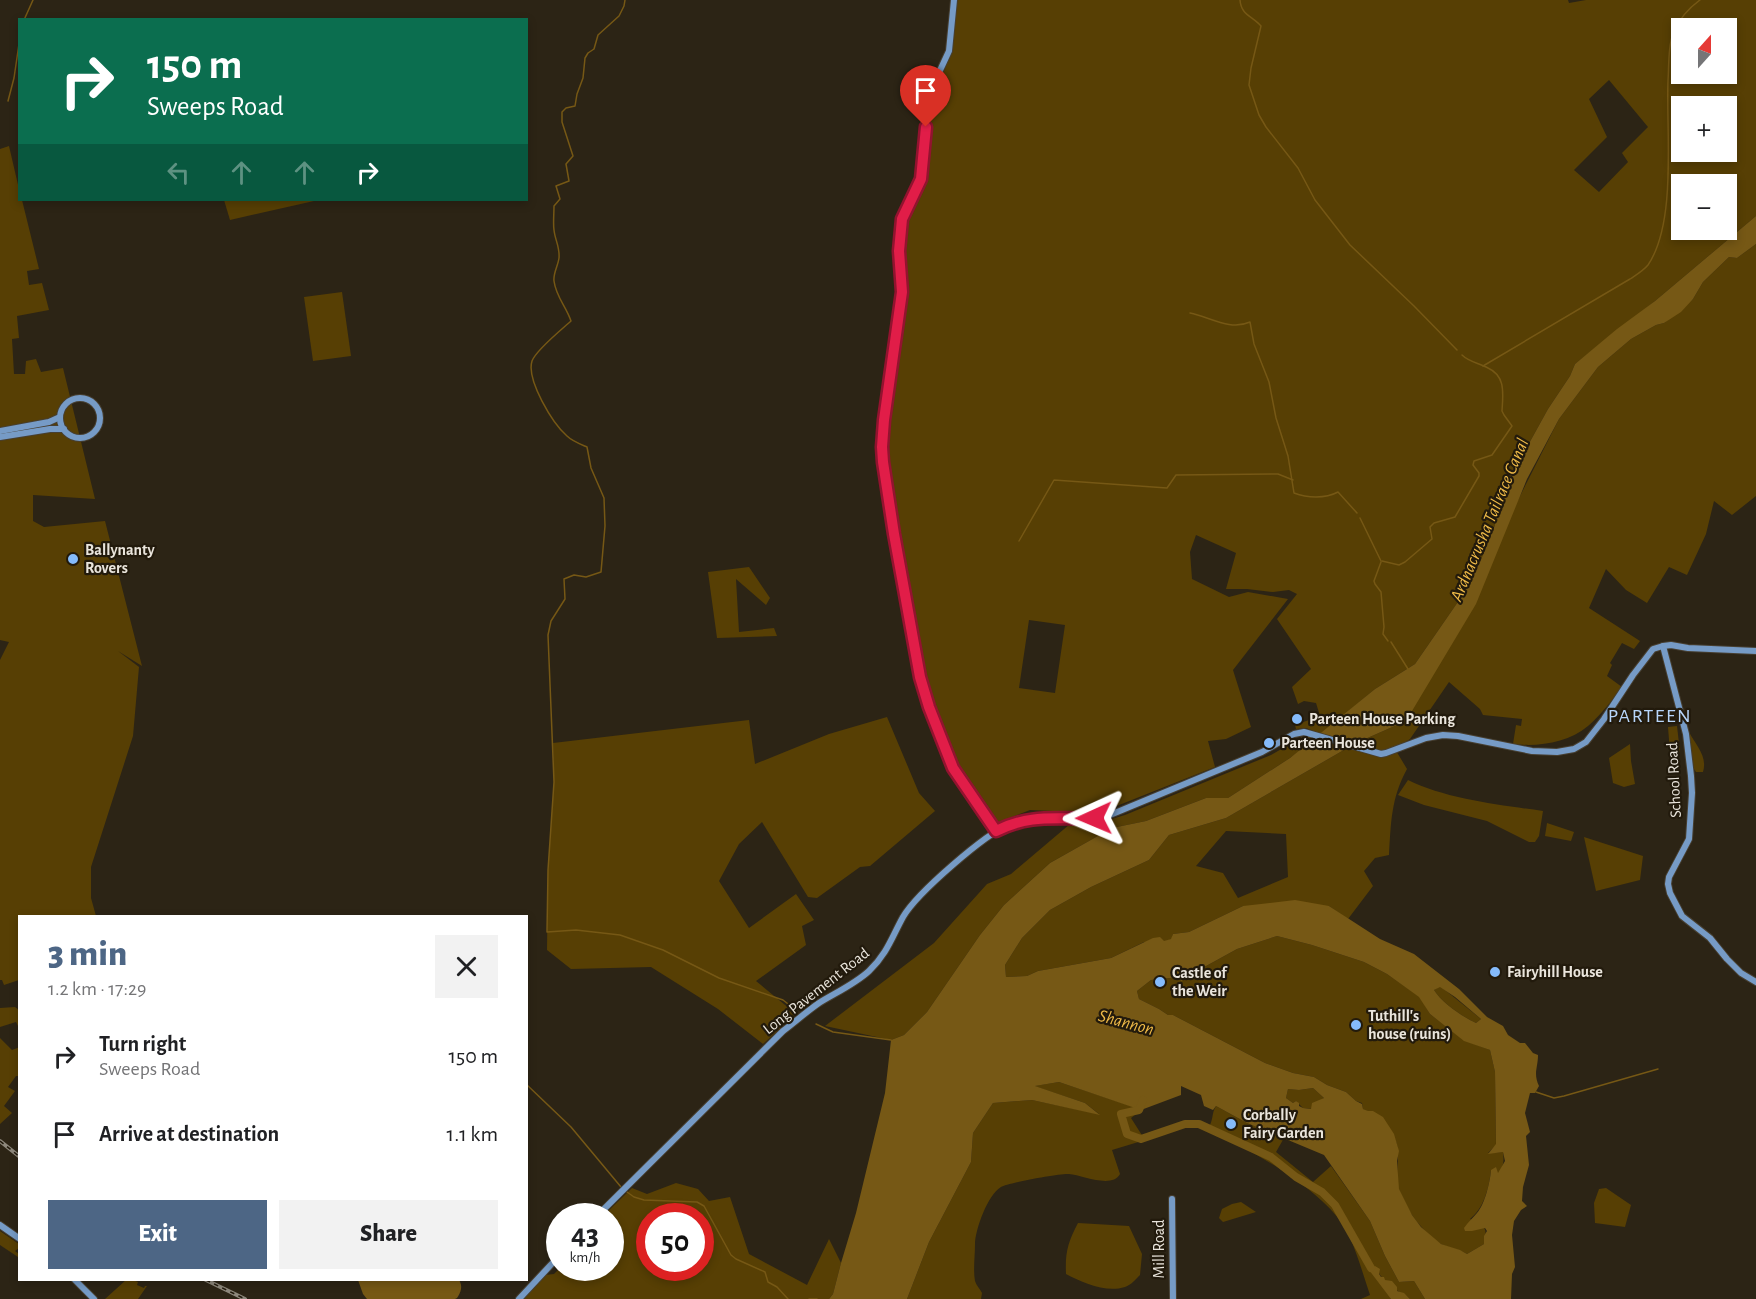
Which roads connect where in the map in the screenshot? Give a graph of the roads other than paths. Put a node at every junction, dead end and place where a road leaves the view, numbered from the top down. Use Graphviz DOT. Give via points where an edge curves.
graph roads {
  1 [pos="954,0"];
  2 [pos="60,417"];
  3 [pos="64,429"];
  4 [pos="0,431"];
  5 [pos="0,437"];
  6 [pos="1663,646"];
  7 [pos="1756,651"];
  8 [pos="996,831"];
  9 [pos="1756,982"];
  10 [pos="1172,1199"];
  11 [pos="610,1203"];
  12 [pos="0,1225"];
  13 [pos="18,1238"];
  14 [pos="546,1270"];
  15 [pos="76,1281"];
  16 [pos="94,1299"];
  17 [pos="519,1299"];
  18 [pos="1173,1299"];
  1 -- 8 [label="street" via="949,51 930,92 921,179 902,219 902,292 882,447 923,687 953,768"];
  2 -- 3 [label="street"];
  2 -- 3 [label="street" via="65,405 77,398 91,402 98,410 98,425 88,436 76,437"];
  2 -- 4 [label="street"];
  3 -- 5 [label="street"];
  6 -- 7 [label="street"];
  6 -- 8 [label="street, Long Pavement Road" via="1646,658 1604,719 1576,749 1532,751 1443,735 1386,753 1374,753 1304,732 1110,815 1030,819"];
  6 -- 9 [label="street, School Road" via="1686,735 1691,776 1689,839 1669,877 1670,893 1682,916"];
  8 -- 11 [label="street, Long Pavement Road" via="916,899 882,957 868,972 783,1031"];
  10 -- 18 [label="street, Mill Road"];
  12 -- 13 [label="street"];
  14 -- 17 [label="street"];
  15 -- 16 [label="street"];
}
